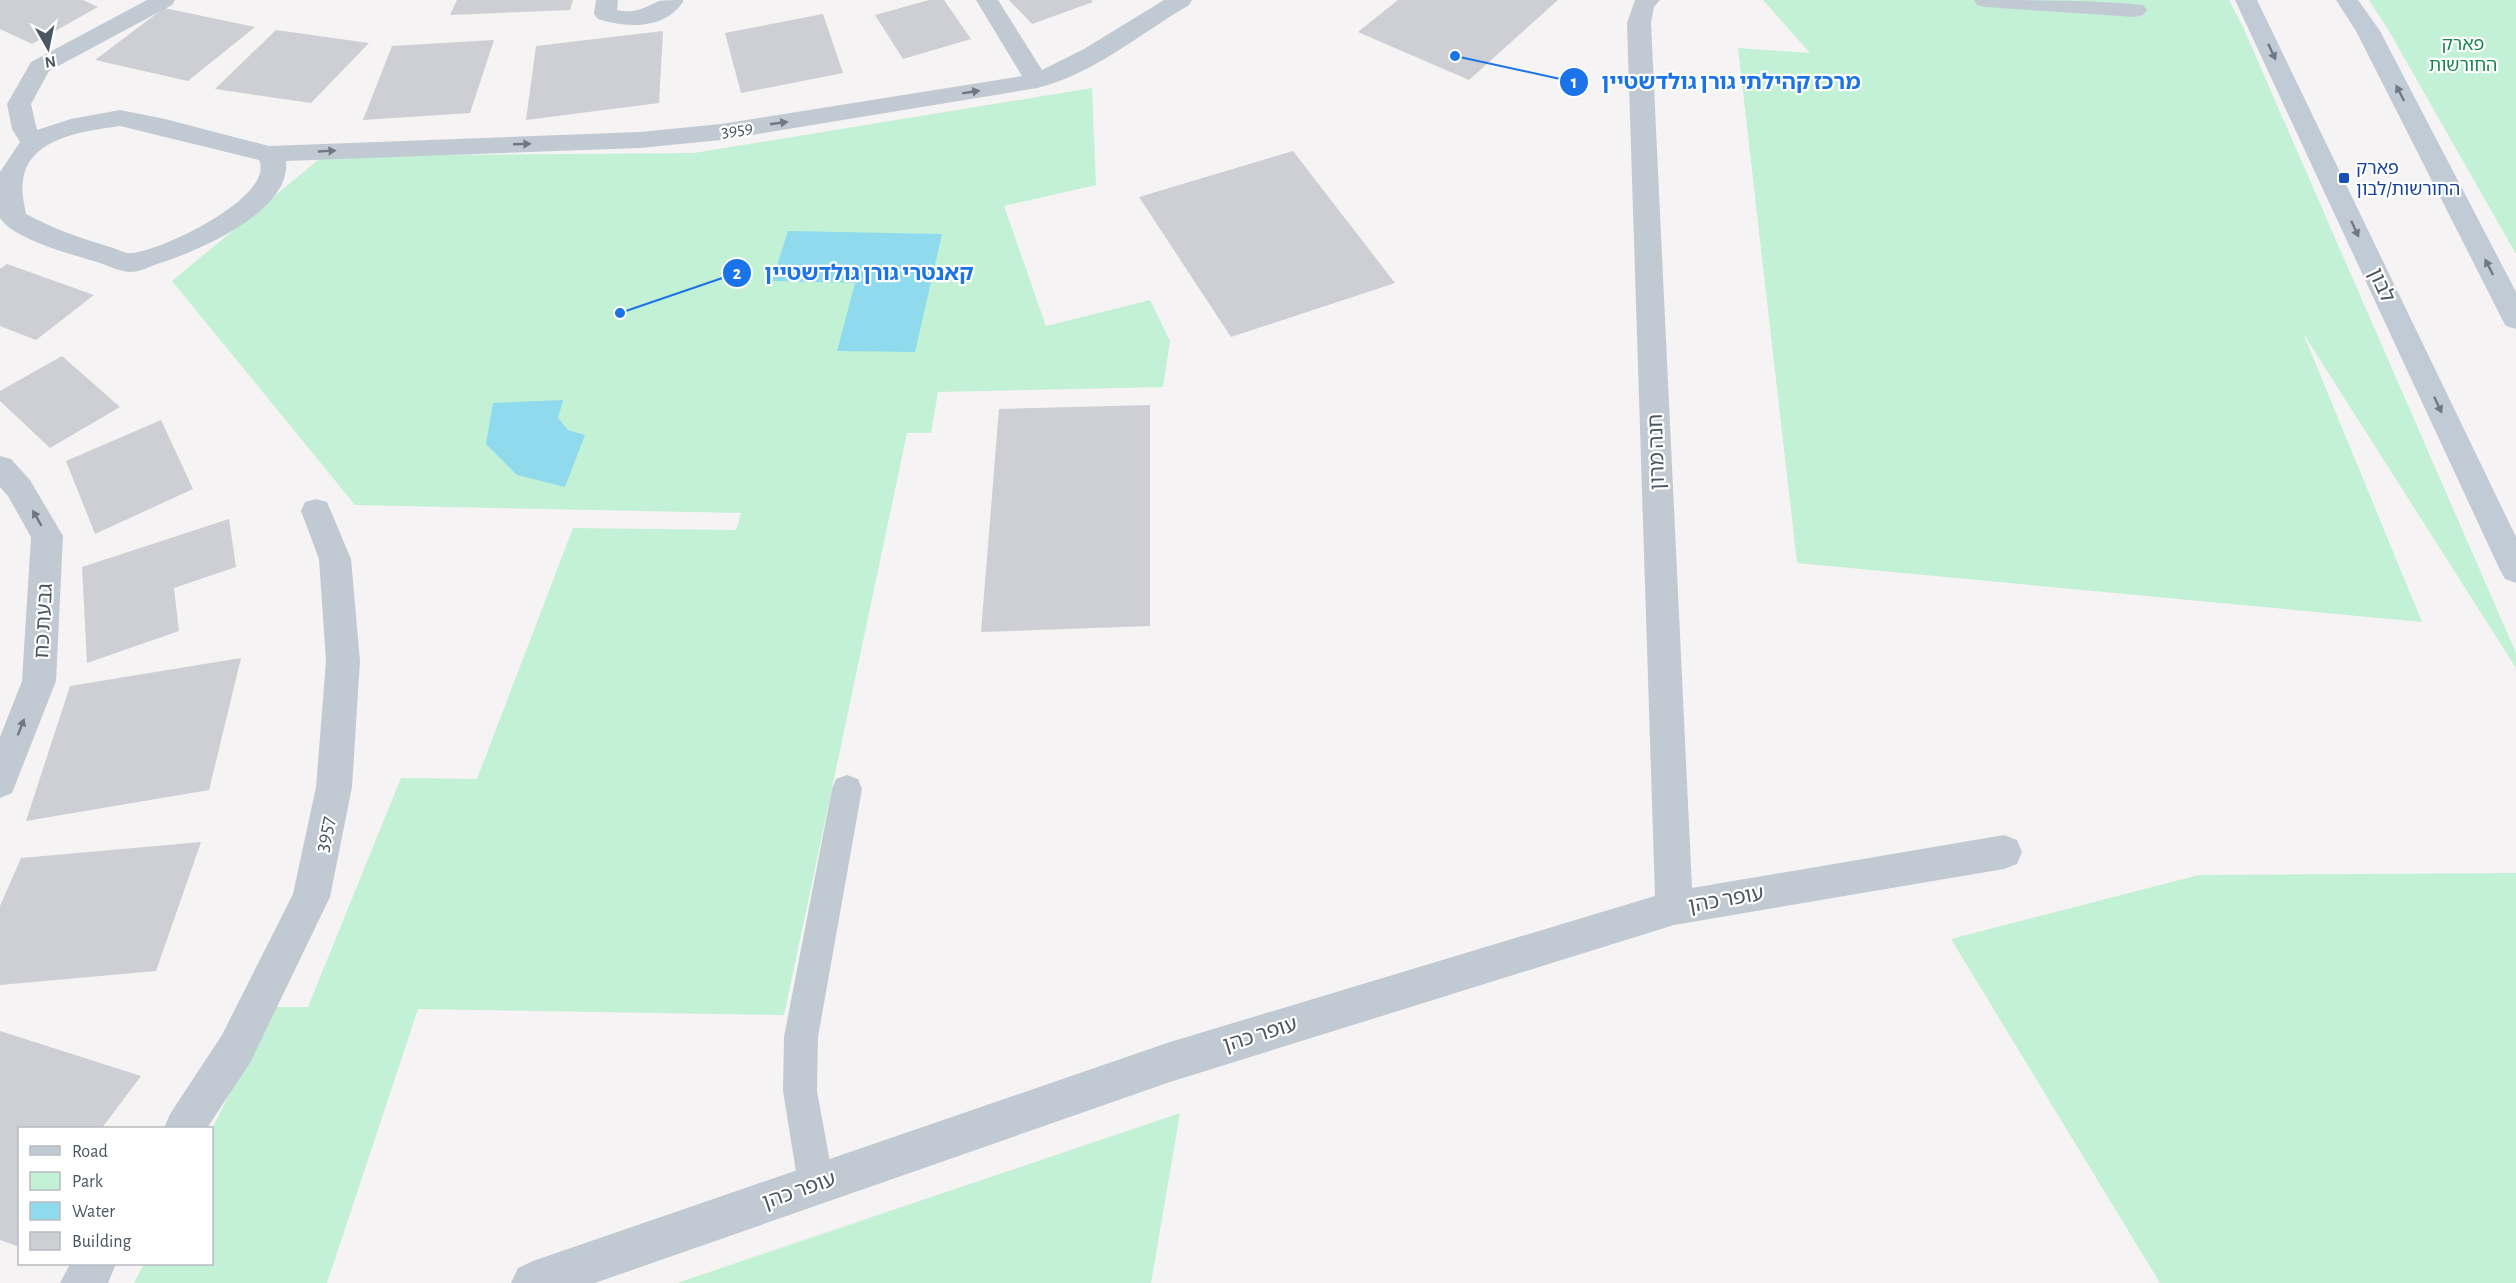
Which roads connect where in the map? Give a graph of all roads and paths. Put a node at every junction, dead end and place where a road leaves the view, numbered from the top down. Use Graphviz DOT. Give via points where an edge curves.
graph roads {
  1 [pos="164,0"];
  2 [pos="608,0"];
  3 [pos="672,0"];
  4 [pos="987,0"];
  5 [pos="1181,0"];
  6 [pos="1649,0"];
  7 [pos="1985,0"];
  8 [pos="2246,0"];
  9 [pos="2347,0"];
  10 [pos="2135,10"];
  11 [pos="1037,81"];
  12 [pos="32,142"];
  13 [pos="268,154"];
  14 [pos="7,223"];
  15 [pos="2516,319"];
  16 [pos="0,467"];
  17 [pos="316,511"];
  18 [pos="2516,570"];
  19 [pos="0,782"];
  20 [pos="847,789"];
  21 [pos="2004,852"];
  22 [pos="1674,908"];
  23 [pos="185,1127"];
  24 [pos="816,1184"];
  25 [pos="94,1265"];
  26 [pos="82,1283"];
  27 [pos="533,1283"];
  1 -- 12 [label="street" via="39,67 19,104 24,129"];
  2 -- 3 [label="street" via="606,14 641,20 661,12"];
  4 -- 11 [label="street"];
  5 -- 11 [label="street, 3959" via="1063,72"];
  6 -- 22 [label="street, חנה מרון" via="1642,5 1639,23"];
  7 -- 10 [label="street"];
  8 -- 18 [label="main road, לבון, one-way"];
  15 -- 9 [label="main road, one-way" via="2368,31"];
  13 -- 11 [label="street, 3959, one-way" via="652,138 768,125"];
  12 -- 13 [label="street, 3959" via="73,125 120,118"];
  12 -- 14 [label="street" via="10,177"];
  13 -- 14 [label="street" via="274,163 271,182 246,208 216,230 180,248 131,263"];
  19 -- 16 [label="street, גבעת כח, one-way" via="39,681 47,536 19,488"];
  17 -- 23 [label="street, 3957" via="335,558 343,661 334,787 311,897 236,1049"];
  20 -- 24 [label="lane" via="801,1036 800,1091"];
  21 -- 22 [label="street, עופר כהן"];
  22 -- 24 [label="street, עופר כהן" via="1170,1062"];
  24 -- 27 [label="street, עופר כהן"];
  25 -- 26 [label="street"];
}
